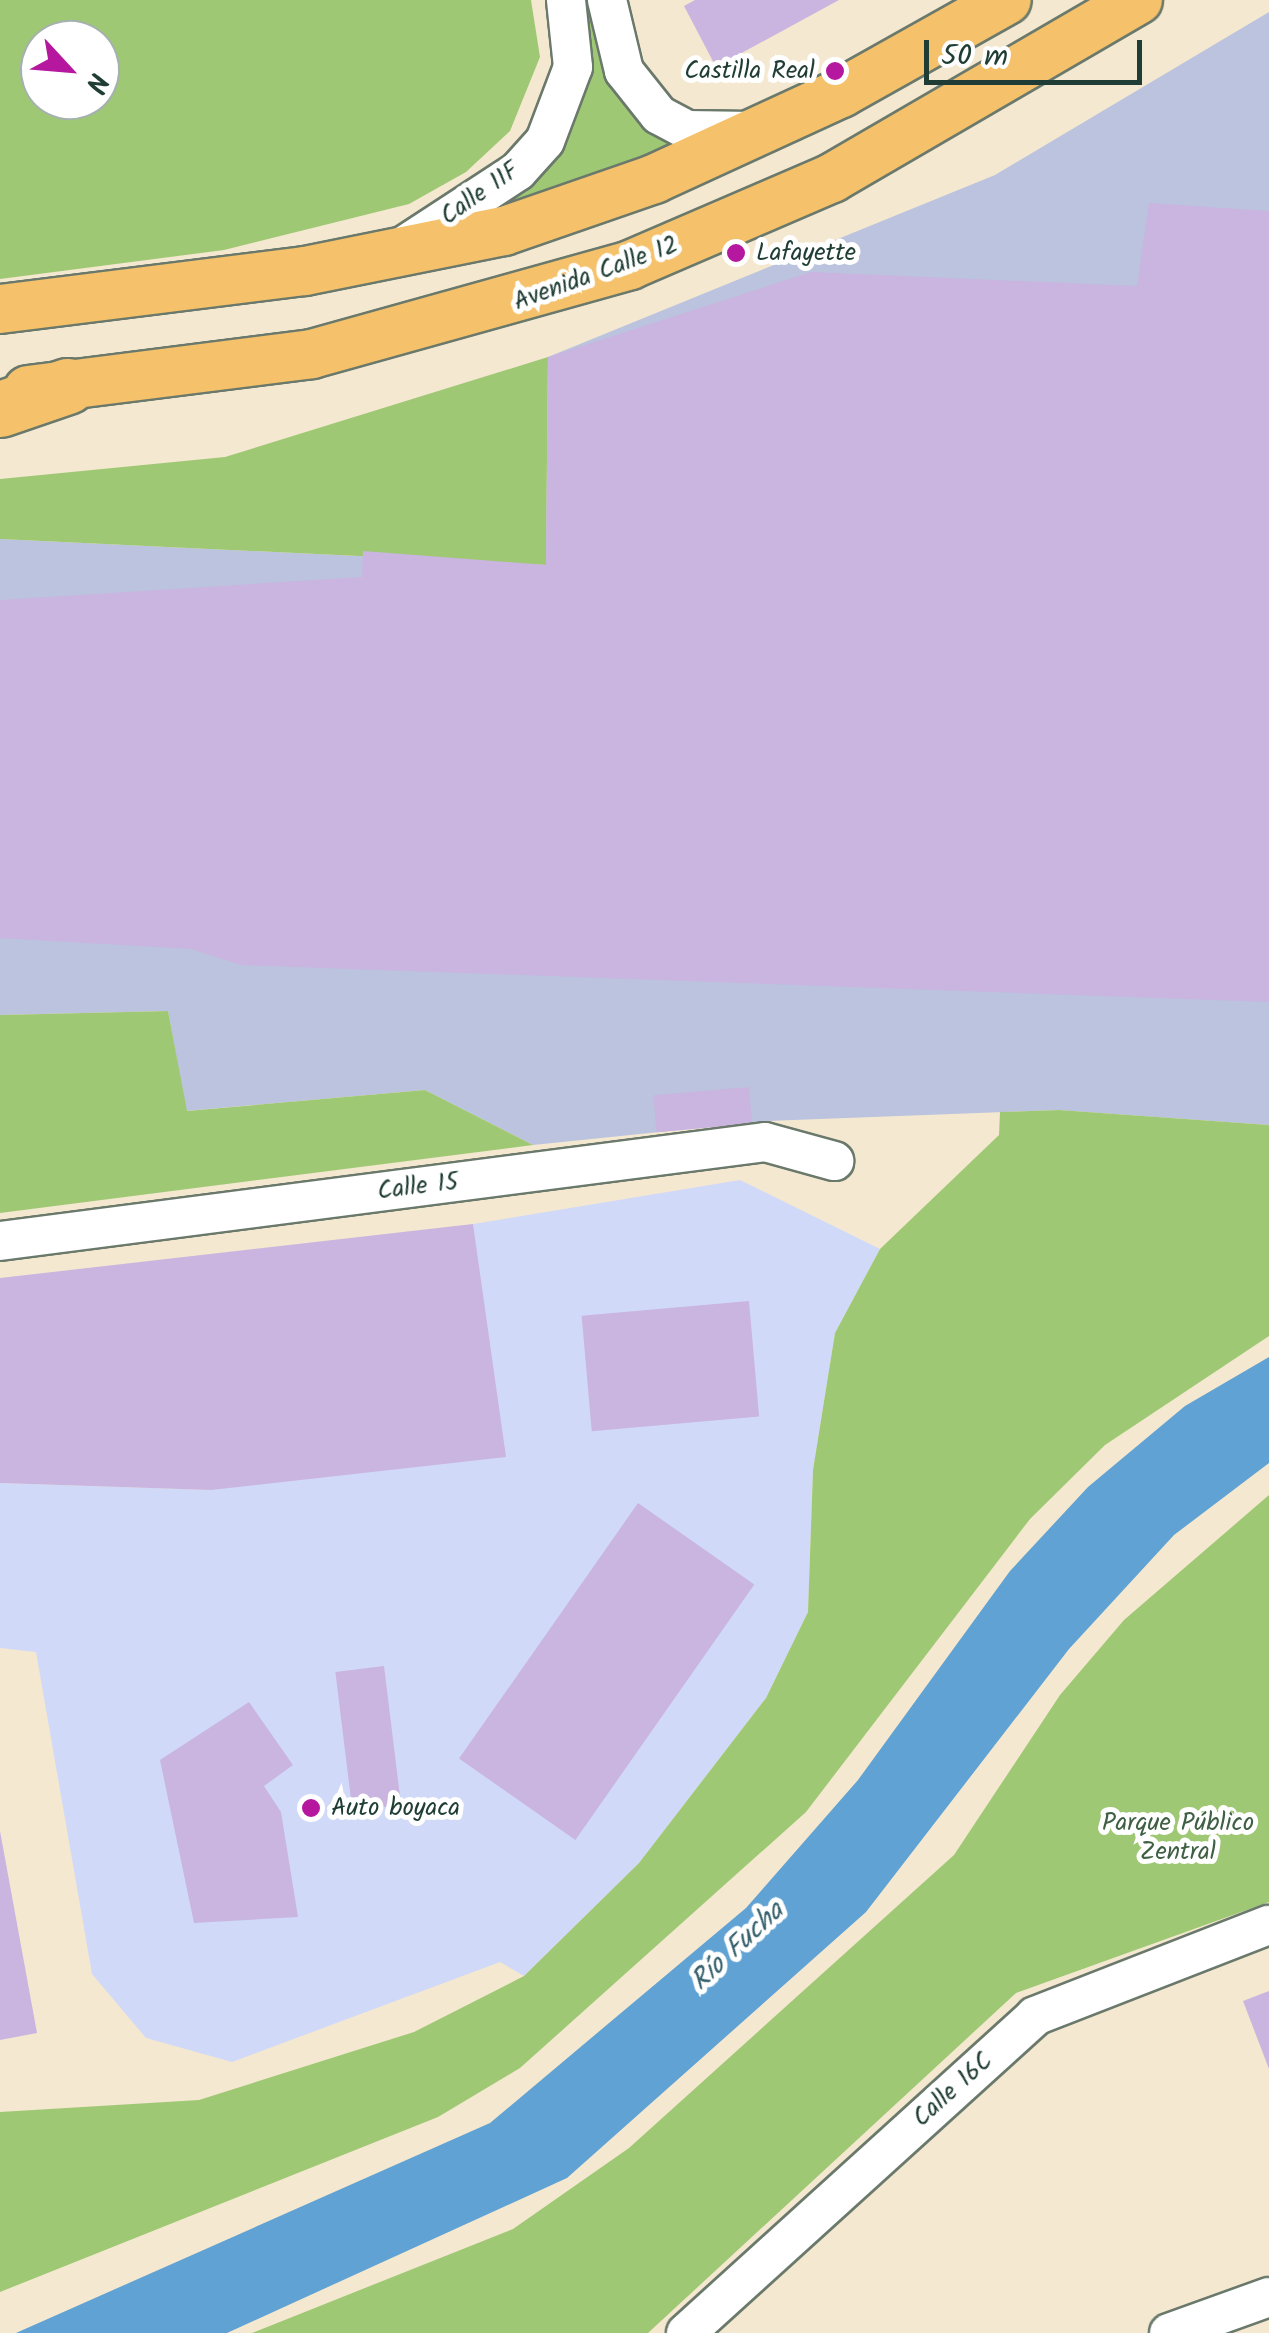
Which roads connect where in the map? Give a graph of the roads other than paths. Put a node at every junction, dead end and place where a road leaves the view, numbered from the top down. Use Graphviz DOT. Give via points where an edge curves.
graph roads {
  1 [pos="566,0"];
  2 [pos="607,0"];
  3 [pos="1007,0"];
  4 [pos="1138,0"];
  5 [pos="756,130"];
  6 [pos="388,256"];
  7 [pos="0,309"];
  8 [pos="67,386"];
  9 [pos="0,392"];
  10 [pos="0,409"];
  11 [pos="834,1161"];
  12 [pos="0,1242"];
  13 [pos="1269,1926"];
  14 [pos="1269,2297"];
  15 [pos="686,2333"];
  16 [pos="1169,2333"];
  1 -- 6 [label="street, Calle 11F" via="573,67 545,141 518,171"];
  2 -- 5 [label="street" via="624,71 659,115 687,130"];
  3 -- 5 [label="main road"];
  4 -- 8 [label="main road, Avenida Calle 12" via="832,178 630,265 312,354"];
  5 -- 6 [label="main road" via="603,199"];
  6 -- 7 [label="main road"];
  8 -- 9 [label="main road, Avenida Calle 12"];
  8 -- 10 [label="highway"];
  11 -- 12 [label="street, Calle 15" via="765,1142"];
  13 -- 15 [label="street, Calle 16C" via="1035,2016"];
  14 -- 16 [label="street"];
}
